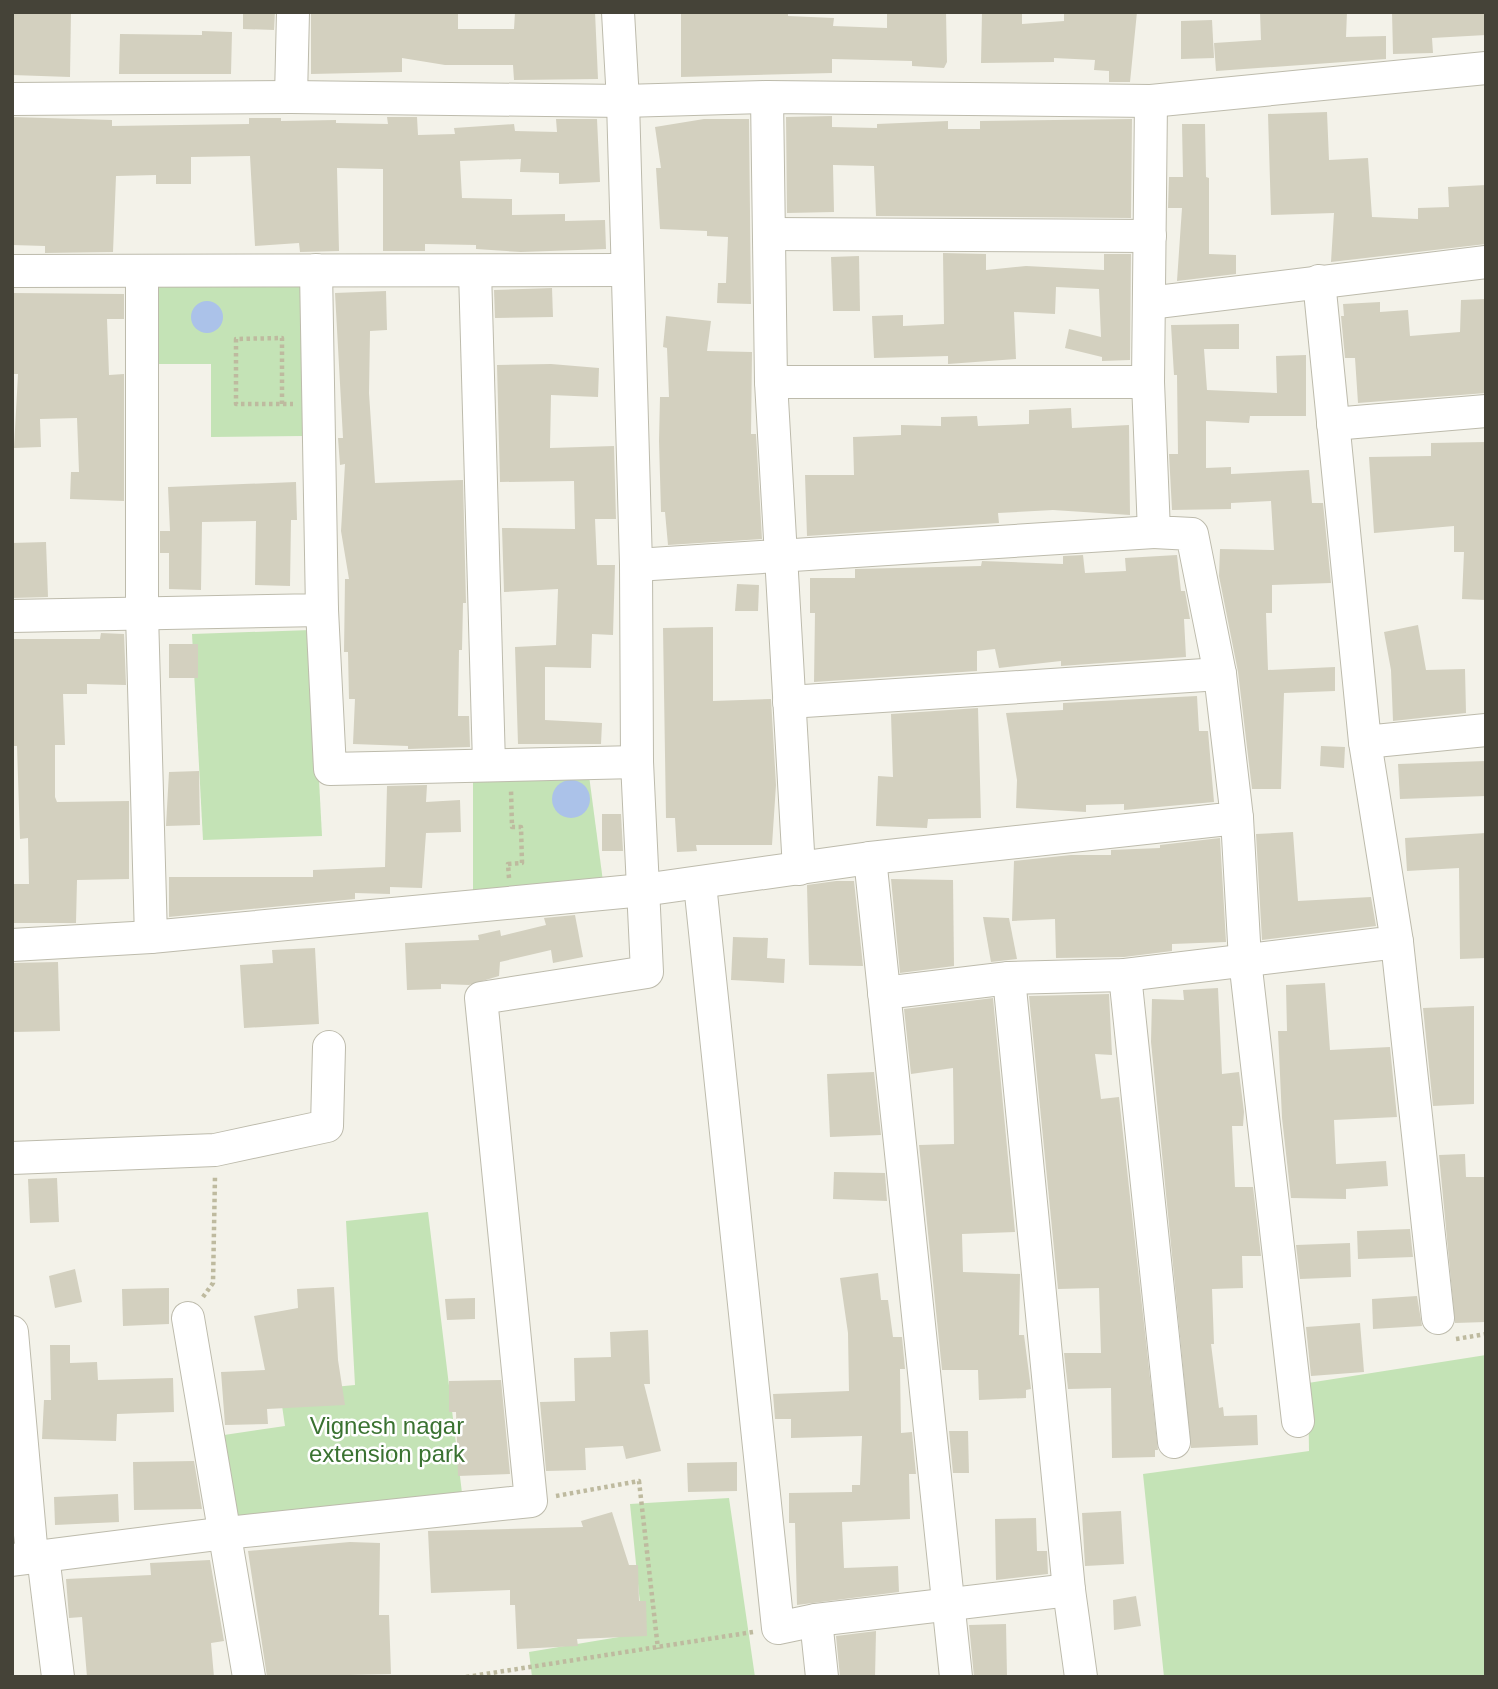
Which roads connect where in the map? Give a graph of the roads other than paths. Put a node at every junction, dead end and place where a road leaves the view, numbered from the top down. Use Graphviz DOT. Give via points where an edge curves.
graph roads {
  1 [pos="293,12"];
  2 [pos="618,12"];
  3 [pos="1486,57"];
  4 [pos="1486,68"];
  5 [pos="12,89"];
  6 [pos="291,93"];
  7 [pos="623,96"];
  8 [pos="767,97"];
  9 [pos="12,99"];
  10 [pos="1151,101"];
  11 [pos="769,233"];
  12 [pos="1150,236"];
  13 [pos="1486,262"];
  14 [pos="316,270"];
  15 [pos="626,270"];
  16 [pos="12,271"];
  17 [pos="142,271"];
  18 [pos="475,271"];
  19 [pos="1319,281"];
  20 [pos="1149,303"];
  21 [pos="771,382"];
  22 [pos="1148,382"];
  23 [pos="1486,411"];
  24 [pos="1334,424"];
  25 [pos="1154,531"];
  26 [pos="779,556"];
  27 [pos="636,565"];
  28 [pos="323,610"];
  29 [pos="142,614"];
  30 [pos="12,616"];
  31 [pos="1220,674"];
  32 [pos="789,702"];
  33 [pos="1486,730"];
  34 [pos="1366,742"];
  35 [pos="637,762"];
  36 [pos="500,764"];
  37 [pos="1237,818"];
  38 [pos="870,858"];
  39 [pos="799,869"];
  40 [pos="700,884"];
  41 [pos="643,890"];
  42 [pos="151,937"];
  43 [pos="1397,942"];
  44 [pos="12,945"];
  45 [pos="1245,960"];
  46 [pos="1125,975"];
  47 [pos="1009,978"];
  48 [pos="884,993"];
  49 [pos="329,1046"];
  50 [pos="12,1158"];
  51 [pos="188,1318"];
  52 [pos="1438,1318"];
  53 [pos="12,1332"];
  54 [pos="1298,1421"];
  55 [pos="1174,1442"];
  56 [pos="226,1533"];
  57 [pos="29,1558"];
  58 [pos="1069,1590"];
  59 [pos="947,1604"];
  60 [pos="816,1620"];
  61 [pos="58,1677"];
  62 [pos="249,1677"];
  63 [pos="822,1677"];
  64 [pos="956,1677"];
  65 [pos="1081,1677"];
  1 -- 6 [label="street"];
  2 -- 7 [label="street"];
  3 -- 7 [label="street" via="1148,89"];
  4 -- 10 [label="street"];
  5 -- 6 [label="street"];
  6 -- 7 [label="street"];
  6 -- 9 [label="street"];
  7 -- 8 [label="street"];
  7 -- 15 [label="street"];
  8 -- 10 [label="street"];
  8 -- 11 [label="street"];
  10 -- 12 [label="street"];
  11 -- 12 [label="street"];
  11 -- 21 [label="street"];
  12 -- 20 [label="street"];
  13 -- 19 [label="street"];
  14 -- 17 [label="street"];
  14 -- 18 [label="street"];
  14 -- 28 [label="street"];
  15 -- 18 [label="street"];
  15 -- 27 [label="street"];
  16 -- 17 [label="street"];
  17 -- 29 [label="street"];
  18 -- 36 [label="street"];
  19 -- 20 [label="street"];
  19 -- 24 [label="street"];
  20 -- 22 [label="street"];
  21 -- 22 [label="street"];
  21 -- 26 [label="street"];
  22 -- 25 [label="street"];
  23 -- 24 [label="street"];
  24 -- 34 [label="street"];
  25 -- 26 [label="street"];
  25 -- 31 [label="street" via="1192,534"];
  26 -- 27 [label="street"];
  26 -- 32 [label="street"];
  27 -- 35 [label="street"];
  28 -- 29 [label="street"];
  28 -- 36 [label="street" via="330,769"];
  29 -- 30 [label="street"];
  29 -- 42 [label="street"];
  31 -- 32 [label="street"];
  31 -- 37 [label="street"];
  32 -- 39 [label="street"];
  33 -- 34 [label="street"];
  34 -- 43 [label="street"];
  35 -- 36 [label="street"];
  35 -- 41 [label="street"];
  37 -- 38 [label="street"];
  37 -- 45 [label="street"];
  38 -- 39 [label="street"];
  38 -- 48 [label="street"];
  39 -- 40 [label="street"];
  40 -- 41 [label="street"];
  40 -- 60 [label="street" via="778,1628"];
  41 -- 42 [label="street"];
  41 -- 56 [label="street" via="647,972 481,998 531,1501"];
  42 -- 44 [label="street"];
  43 -- 45 [label="street"];
  43 -- 52 [label="street"];
  45 -- 46 [label="street"];
  45 -- 54 [label="street"];
  46 -- 47 [label="street"];
  46 -- 55 [label="street"];
  47 -- 48 [label="street"];
  47 -- 58 [label="street"];
  48 -- 59 [label="street"];
  49 -- 50 [label="street" via="327,1126 215,1150"];
  51 -- 56 [label="street"];
  53 -- 57 [label="street"];
  56 -- 57 [label="street"];
  56 -- 62 [label="street"];
  57 -- 61 [label="street"];
  58 -- 59 [label="street"];
  58 -- 65 [label="street"];
  59 -- 60 [label="street"];
  59 -- 64 [label="street"];
  60 -- 63 [label="street"];
}
